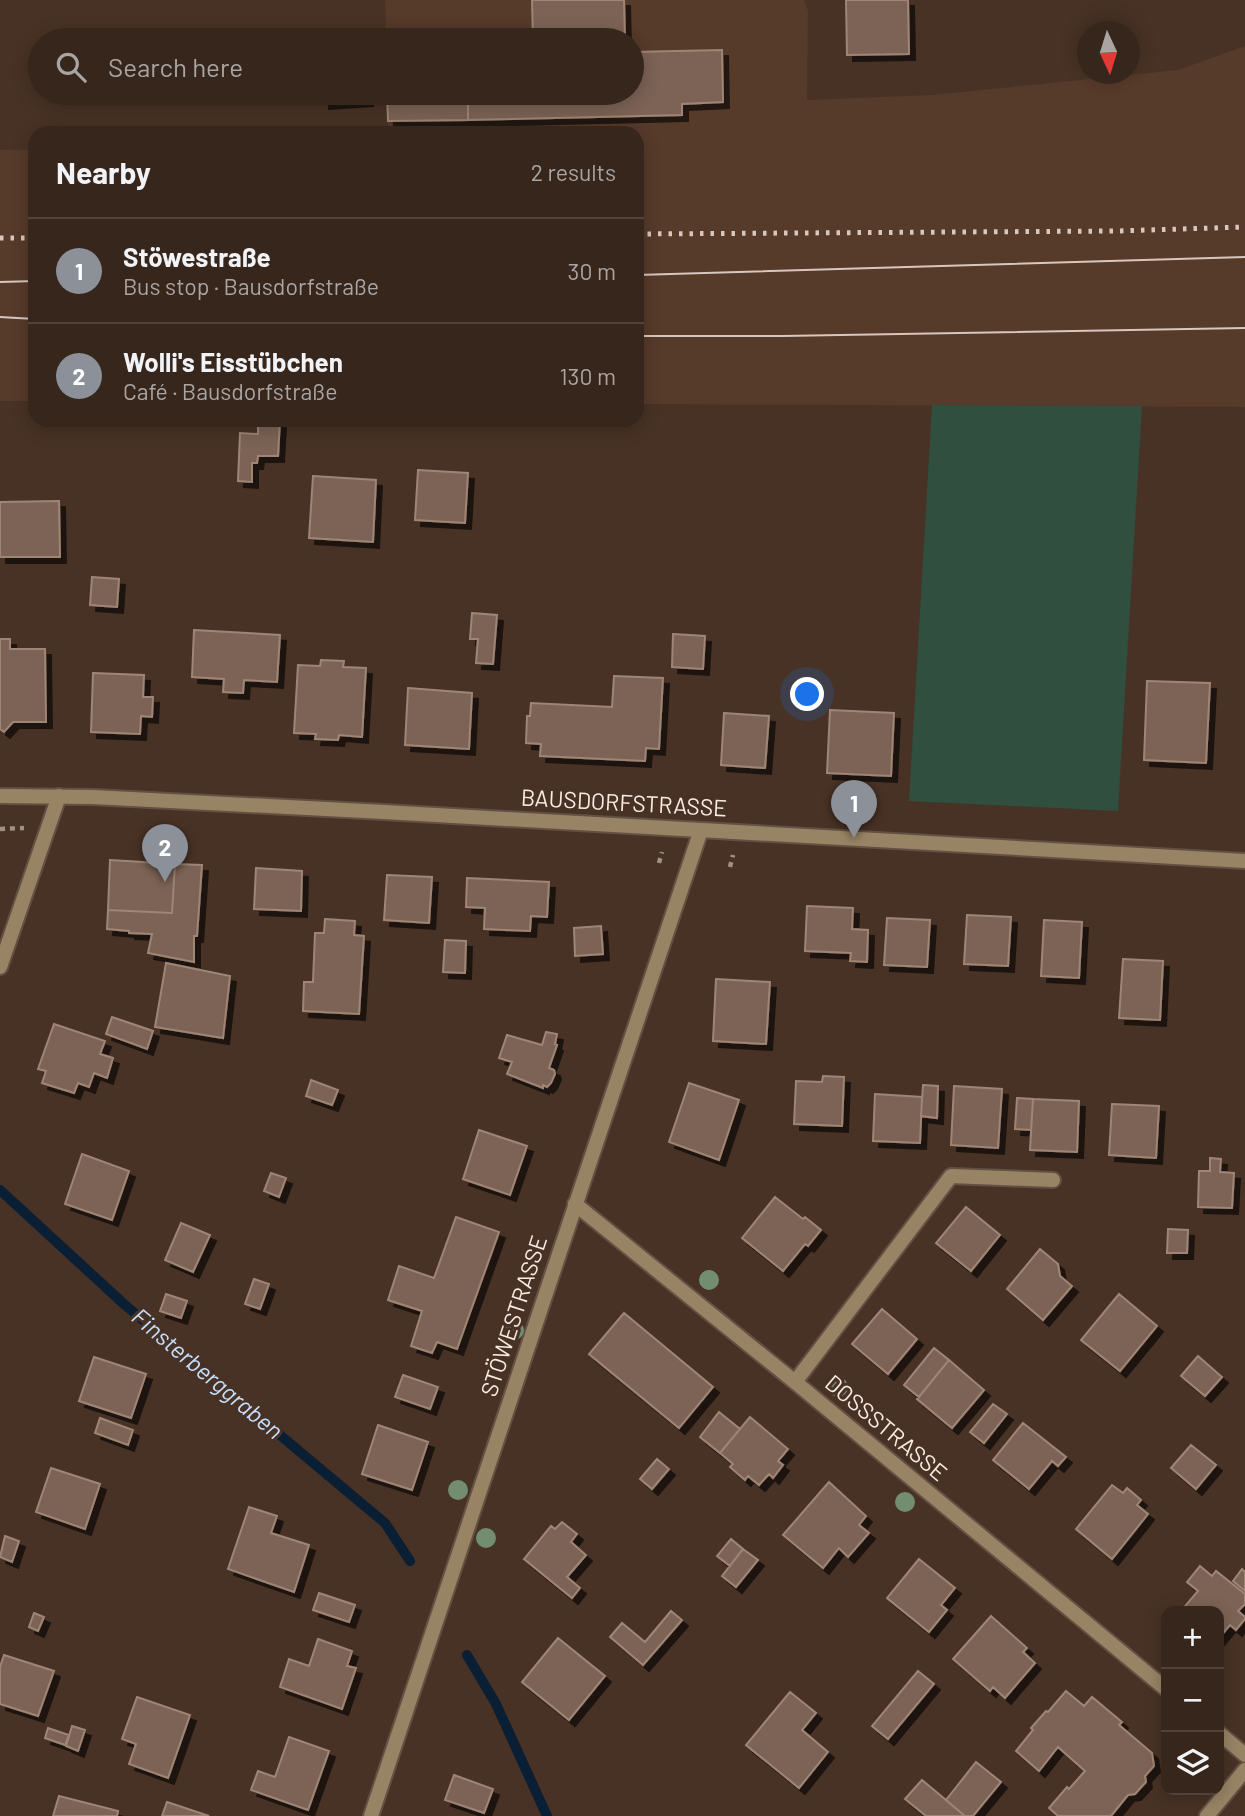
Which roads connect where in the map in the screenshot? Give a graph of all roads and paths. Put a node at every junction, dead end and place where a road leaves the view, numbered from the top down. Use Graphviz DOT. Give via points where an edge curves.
graph roads {
  1 [pos="0,796"];
  2 [pos="59,796"];
  3 [pos="701,830"];
  4 [pos="1245,861"];
  5 [pos="0,967"];
  6 [pos="1053,1180"];
  7 [pos="575,1204"];
  8 [pos="795,1382"];
  9 [pos="1161,1685"];
  10 [pos="1224,1736"];
  11 [pos="1245,1755"];
  12 [pos="1245,1770"];
  13 [pos="371,1816"];
  14 [pos="1207,1816"];
  1 -- 2 [label="street, BAUSDORFSTRASSE"];
  2 -- 3 [label="street, BAUSDORFSTRASSE"];
  2 -- 5 [label="street"];
  3 -- 4 [label="street, BAUSDORFSTRASSE"];
  3 -- 7 [label="street, STÖWESTRASSE"];
  6 -- 8 [label="street" via="951,1176"];
  7 -- 8 [label="street, DOSSSTRASSE"];
  7 -- 13 [label="street, STÖWESTRASSE"];
  8 -- 9 [label="street, DOSSSTRASSE"];
  10 -- 11 [label="street"];
  12 -- 14 [label="street"];
}
